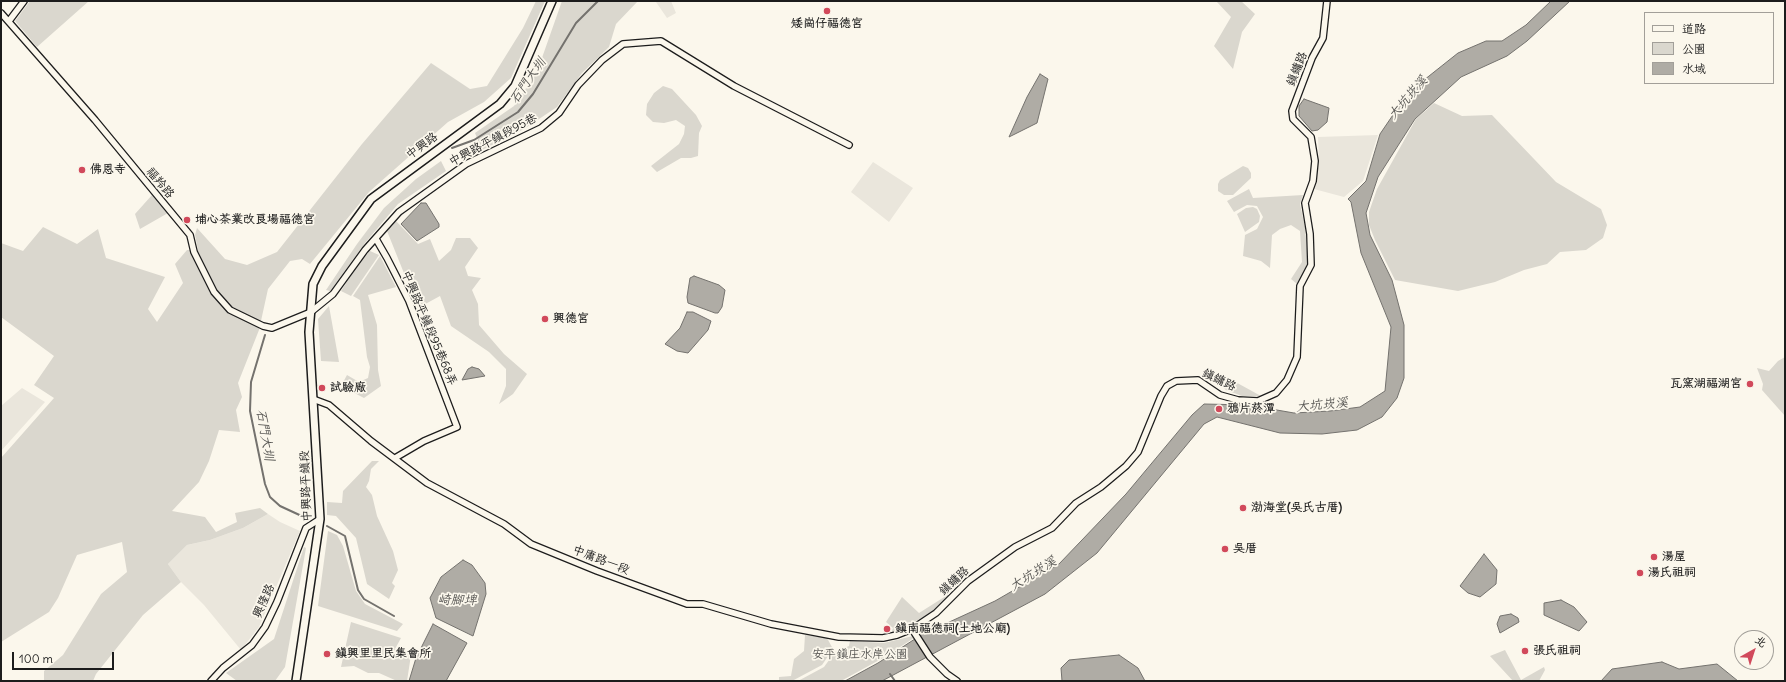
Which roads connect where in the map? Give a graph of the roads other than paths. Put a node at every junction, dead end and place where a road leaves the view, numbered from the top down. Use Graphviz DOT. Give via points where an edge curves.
graph roads {
  1 [pos="24,1"];
  2 [pos="552,1"];
  3 [pos="1327,1"];
  4 [pos="1,13"];
  5 [pos="9,21"];
  6 [pos="848,145"];
  7 [pos="376,239"];
  8 [pos="311,312"];
  9 [pos="313,399"];
  10 [pos="395,458"];
  11 [pos="320,518"];
  12 [pos="912,629"];
  13 [pos="211,681"];
  14 [pos="296,681"];
  15 [pos="957,681"];
  1 -- 5 [label="street"];
  2 -- 8 [label="street, 中興路" via="515,86 500,104 371,199 322,266 313,284"];
  3 -- 12 [label="street, 鎮鏞路" via="1323,38 1312,58 1292,111 1293,119 1311,137 1315,161 1313,181 1304,203 1310,234 1311,264 1300,286 1297,357 1286,380 1276,393 1258,401 1238,400 1220,395 1198,380 1176,381 1168,386 1138,452 1126,466 1101,487 1076,503 1052,528 1015,547 968,581 936,613"];
  4 -- 5 [label="street, 福羚路"];
  5 -- 8 [label="street, 福羚路" via="190,235 194,252 214,292 230,310 272,328"];
  6 -- 7 [label="street, 中興路平鎮段95巷" via="734,86 661,41 624,44 602,60 578,85 559,113 547,123 466,164 399,212"];
  7 -- 8 [label="street, 中興路平鎮段95巷" via="333,294"];
  7 -- 10 [label="street, 中興路平鎮段95巷68弄" via="409,301 457,427 424,441"];
  8 -- 9 [label="street, 中興路平鎮段" via="308,332"];
  9 -- 10 [label="street, 中庸路一段" via="328,405"];
  9 -- 11 [label="street, 中興路平鎮段"];
  10 -- 12 [label="street, 中庸路一段" via="427,483 504,524 531,544 687,604 703,604 771,624 839,637 883,638"];
  11 -- 13 [label="street, 興隆路" via="306,528 265,627 252,645"];
  11 -- 14 [label="street, 中興路平鎮段"];
  12 -- 15 [label="street" via="930,657"];
}
